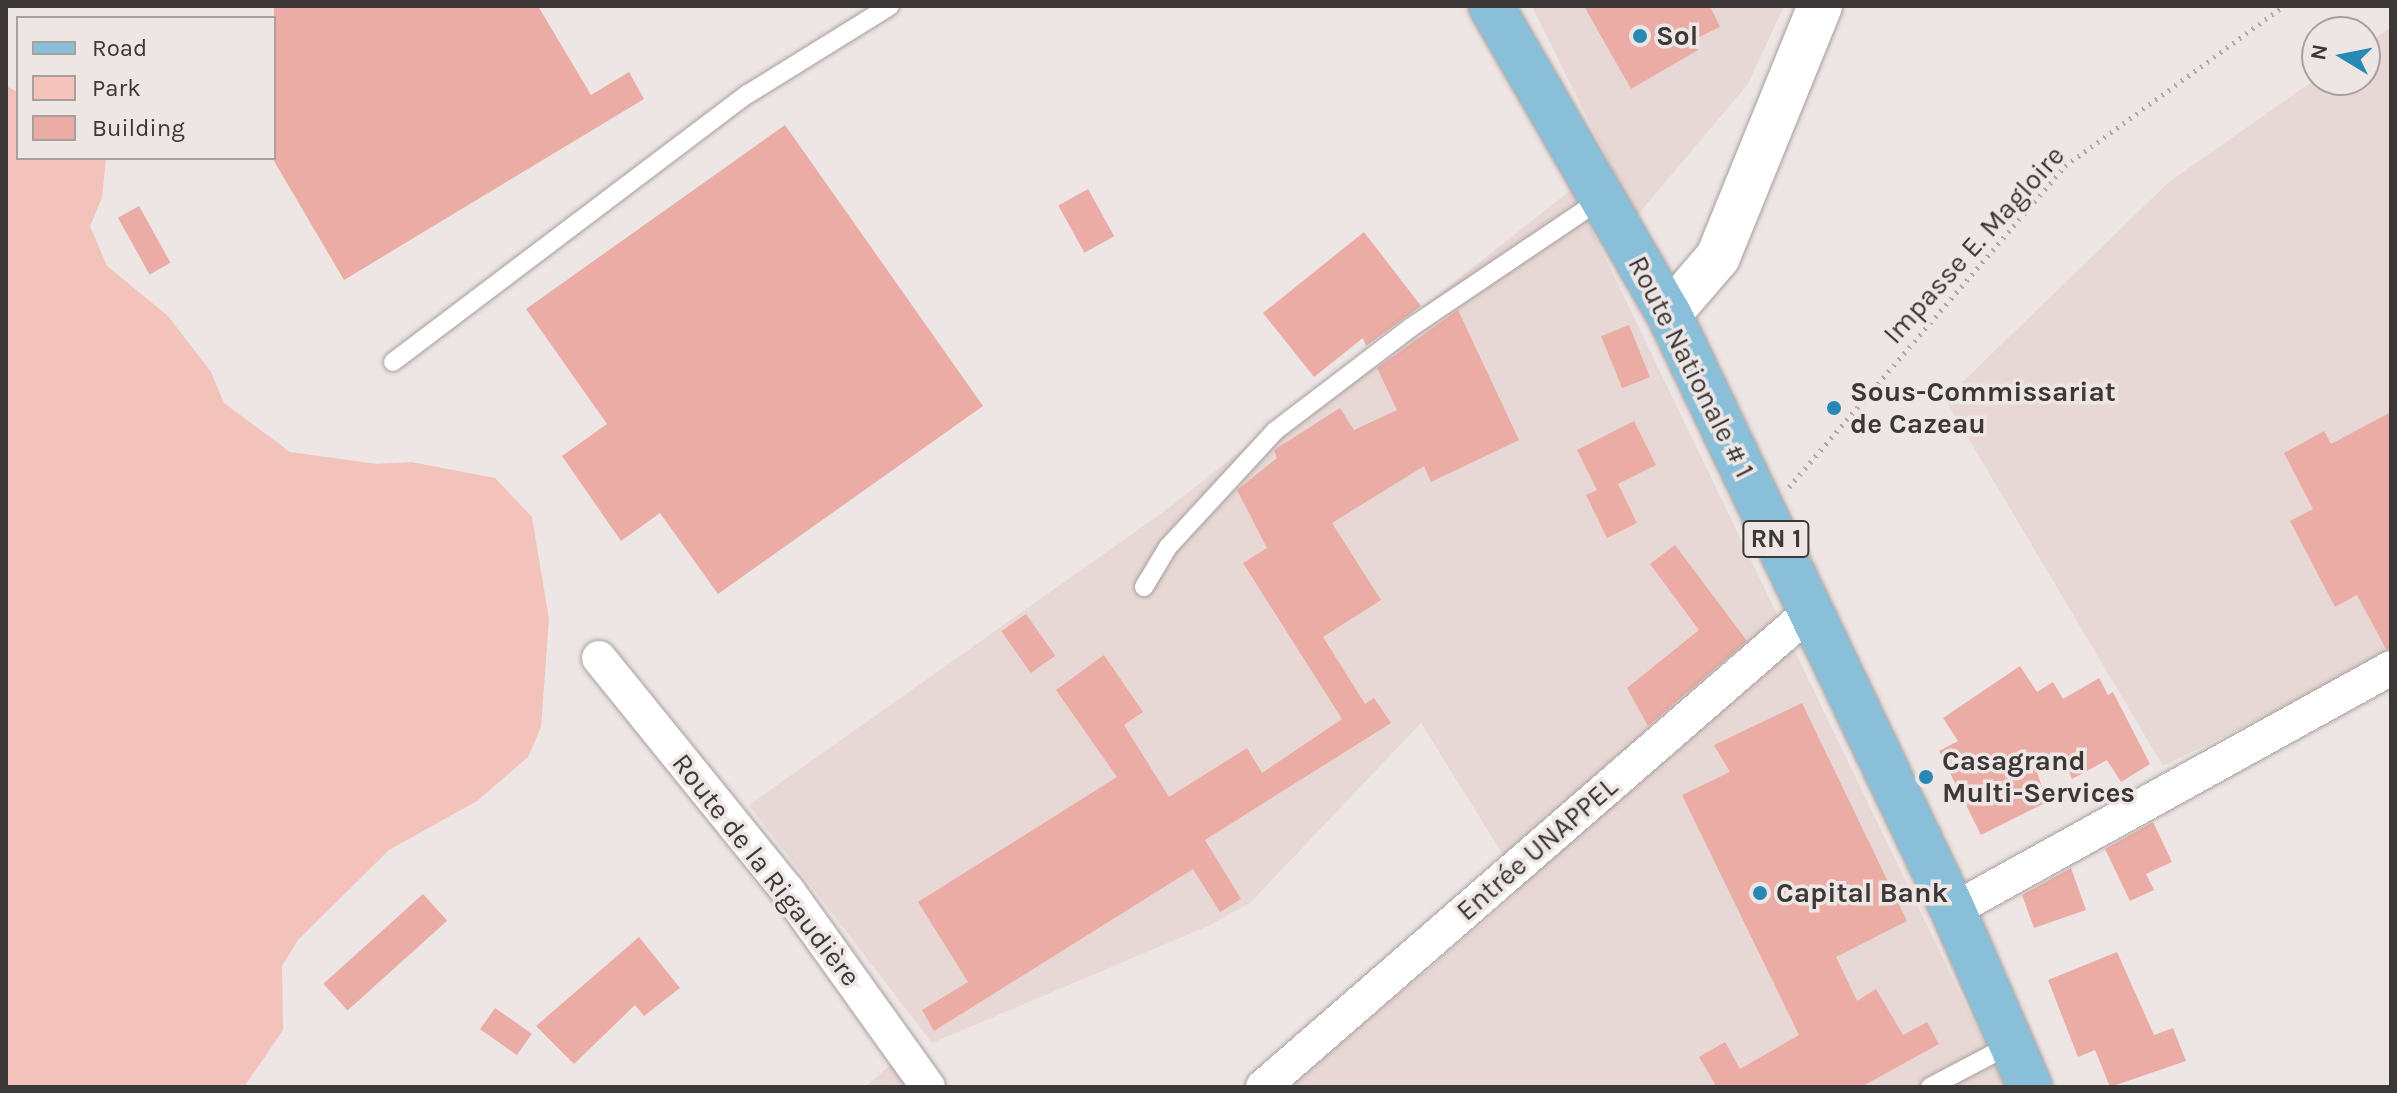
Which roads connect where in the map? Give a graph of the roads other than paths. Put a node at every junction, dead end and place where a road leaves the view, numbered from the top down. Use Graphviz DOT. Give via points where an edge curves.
graph roads {
  1 [pos="890,6"];
  2 [pos="1491,6"];
  3 [pos="1820,6"];
  4 [pos="1603,198"];
  5 [pos="1669,314"];
  6 [pos="393,362"];
  7 [pos="1144,587"];
  8 [pos="1811,611"];
  9 [pos="599,658"];
  10 [pos="2391,668"];
  11 [pos="1953,910"];
  12 [pos="2012,1044"];
  13 [pos="928,1087"];
  14 [pos="1263,1087"];
  15 [pos="1930,1087"];
  16 [pos="2030,1087"];
  1 -- 6 [label="lane" via="748,94"];
  2 -- 4 [label="main road, Route Nationale # 1 / RN 1"];
  3 -- 5 [label="main road" via="1718,257"];
  4 -- 5 [label="main road, Route Nationale # 1 / RN 1"];
  4 -- 7 [label="lane" via="1410,328 1275,431 1168,547"];
  5 -- 8 [label="main road, Route Nationale # 1 / RN 1"];
  8 -- 11 [label="main road, Route Nationale # 1 / RN 1"];
  8 -- 14 [label="street, Entrée UNAPPEL"];
  9 -- 13 [label="street, Route de la Rigaudière" via="787,890"];
  10 -- 11 [label="street"];
  11 -- 12 [label="main road, Route Nationale # 1 / RN 1"];
  12 -- 15 [label="lane"];
  12 -- 16 [label="main road, Route Nationale # 1 / RN 1"];
}
